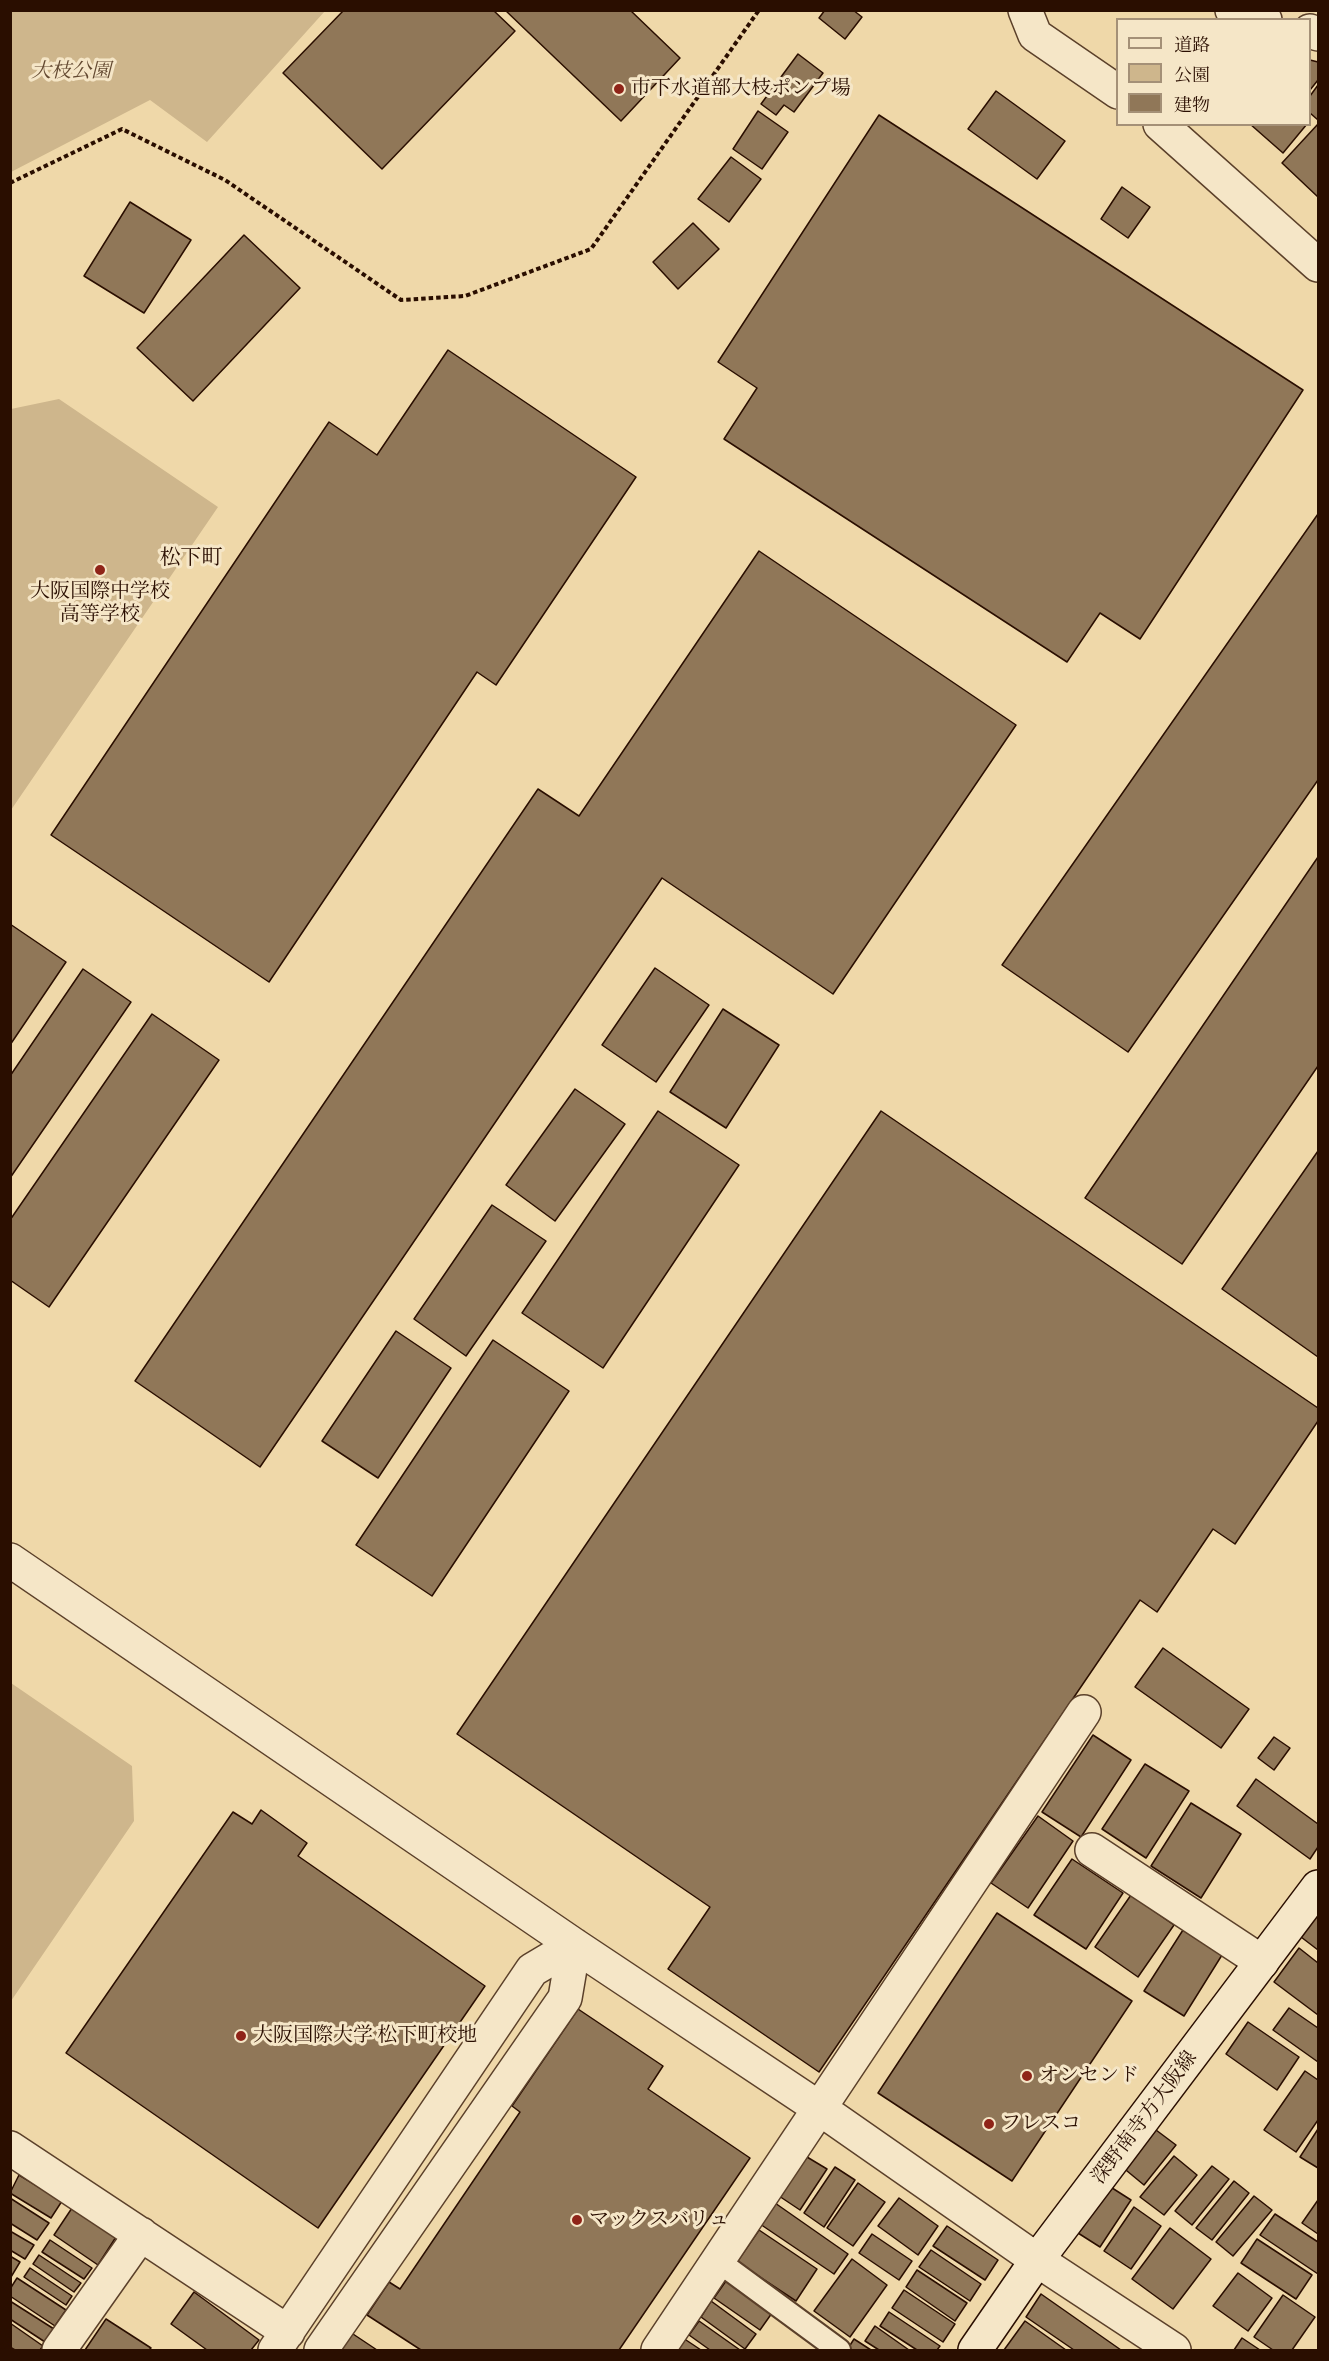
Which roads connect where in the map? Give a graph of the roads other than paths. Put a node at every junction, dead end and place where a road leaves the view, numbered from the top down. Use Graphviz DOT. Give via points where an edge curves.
graph roads {
  1 [pos="1025,10"];
  2 [pos="1232,10"];
  3 [pos="1258,18"];
  4 [pos="1116,92"];
  5 [pos="1162,126"];
  6 [pos="1318,265"];
  7 [pos="10,1560"];
  8 [pos="1083,1712"];
  9 [pos="1092,1850"];
  10 [pos="1318,1887"];
  11 [pos="574,1945"];
  12 [pos="1263,1962"];
  13 [pos="819,2108"];
  14 [pos="10,2148"];
  15 [pos="141,2234"];
  16 [pos="1037,2260"];
  17 [pos="718,2261"];
  18 [pos="282,2341"];
  19 [pos="59,2350"];
  20 [pos="321,2350"];
  21 [pos="658,2350"];
  22 [pos="839,2350"];
  23 [pos="975,2350"];
  24 [pos="1174,2350"];
  1 -- 4 [label="street" via="1035,35"];
  2 -- 3 [label="street"];
  5 -- 6 [label="street"];
  7 -- 11 [label="street"];
  8 -- 13 [label="street"];
  9 -- 12 [label="street"];
  10 -- 12 [label="street, 深野南寺方大阪線"];
  11 -- 13 [label="street"];
  11 -- 18 [label="street" via="532,1970"];
  11 -- 20 [label="street" via="565,1998"];
  12 -- 16 [label="street, 深野南寺方大阪線"];
  13 -- 16 [label="street"];
  13 -- 17 [label="street"];
  14 -- 15 [label="street"];
  15 -- 18 [label="street"];
  15 -- 19 [label="street"];
  16 -- 23 [label="street, 深野南寺方大阪線"];
  16 -- 24 [label="street"];
  17 -- 21 [label="street"];
  17 -- 22 [label="lane"];
}
